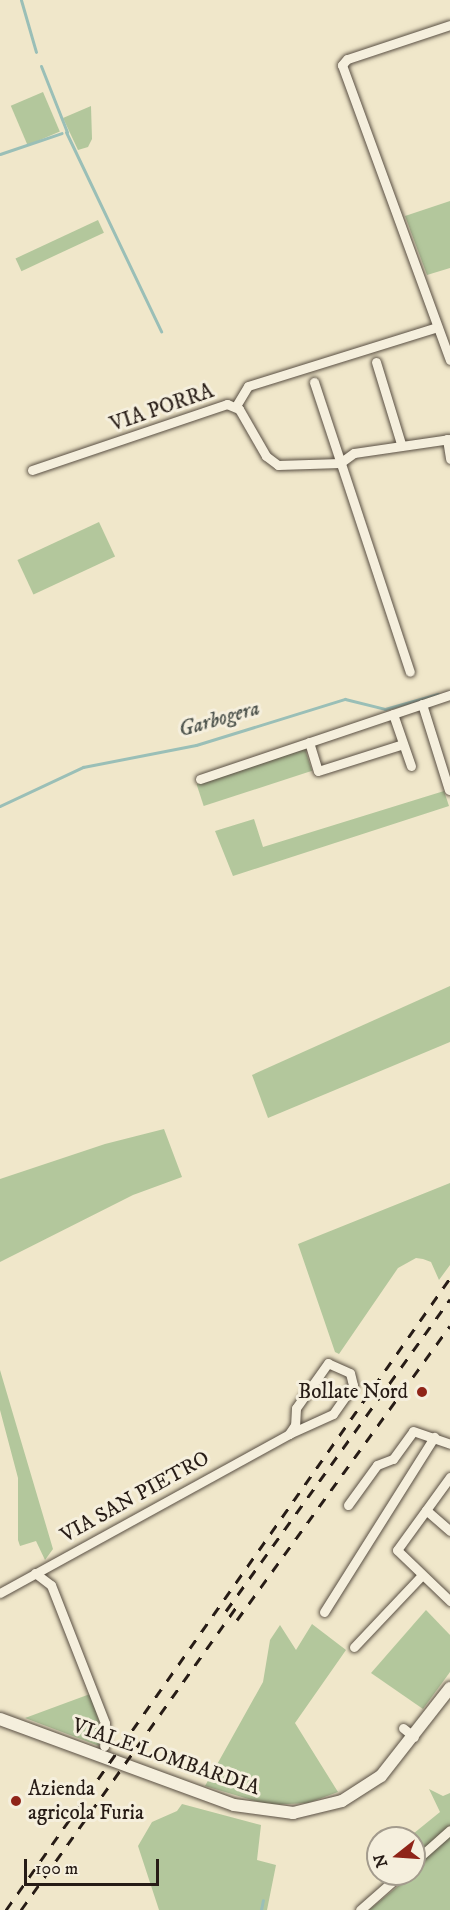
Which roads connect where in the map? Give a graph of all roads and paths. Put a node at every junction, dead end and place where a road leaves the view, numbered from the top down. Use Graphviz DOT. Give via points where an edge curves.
graph roads {
  1 [pos="450,24"];
  2 [pos="437,327"];
  3 [pos="450,360"];
  4 [pos="376,362"];
  5 [pos="314,382"];
  6 [pos="236,406"];
  7 [pos="448,439"];
  8 [pos="401,444"];
  9 [pos="450,459"];
  10 [pos="340,463"];
  11 [pos="32,470"];
  12 [pos="410,672"];
  13 [pos="450,695"];
  14 [pos="422,704"];
  15 [pos="393,714"];
  16 [pos="309,742"];
  17 [pos="403,744"];
  18 [pos="411,766"];
  19 [pos="200,779"];
  20 [pos="449,790"];
  21 [pos="288,1434"];
  22 [pos="434,1437"];
  23 [pos="450,1444"];
  24 [pos="450,1477"];
  25 [pos="348,1505"];
  26 [pos="426,1510"];
  27 [pos="450,1531"];
  28 [pos="35,1573"];
  29 [pos="422,1575"];
  30 [pos="0,1593"];
  31 [pos="450,1601"];
  32 [pos="324,1612"];
  33 [pos="354,1647"];
  34 [pos="450,1688"];
  35 [pos="0,1719"];
  36 [pos="403,1728"];
  37 [pos="414,1737"];
  38 [pos="104,1746"];
  39 [pos="450,1830"];
  40 [pos="426,1851"];
  41 [pos="387,1886"];
  42 [pos="360,1910"];
  1 -- 2 [label="street" via="346,58 342,65"];
  2 -- 3 [label="street"];
  2 -- 6 [label="street" via="248,386"];
  4 -- 8 [label="street"];
  5 -- 10 [label="street"];
  6 -- 10 [label="street, VIA PORRA" via="273,464"];
  6 -- 11 [label="street, VIA PORRA" via="221,405"];
  7 -- 8 [label="street, VIA PORRA"];
  7 -- 9 [label="street"];
  8 -- 10 [label="street, VIA PORRA" via="354,453"];
  10 -- 12 [label="street"];
  13 -- 14 [label="street"];
  14 -- 15 [label="street"];
  14 -- 20 [label="street"];
  15 -- 16 [label="street"];
  15 -- 17 [label="street"];
  16 -- 17 [label="street" via="318,771"];
  16 -- 19 [label="street"];
  17 -- 18 [label="street"];
  21 -- 21 [label="street, VIA SAN PIETRO" via="333,1414 353,1385 350,1373 328,1362 296,1408 295,1425"];
  21 -- 28 [label="street, VIA SAN PIETRO"];
  22 -- 23 [label="street"];
  22 -- 25 [label="street" via="413,1431 393,1459 377,1465"];
  22 -- 32 [label="street"];
  24 -- 26 [label="street"];
  26 -- 27 [label="street"];
  26 -- 29 [label="street" via="397,1550"];
  28 -- 30 [label="street, VIA SAN PIETRO"];
  28 -- 38 [label="street" via="51,1585 105,1723"];
  29 -- 31 [label="street"];
  29 -- 33 [label="street"];
  34 -- 37 [label="street, VIALE LOMBARDIA"];
  35 -- 37 [label="street, VIALE LOMBARDIA" via="198,1793 248,1809 279,1813 324,1808 356,1794 381,1776"];
  36 -- 37 [label="street"];
  39 -- 40 [label="street"];
  41 -- 42 [label="street"];
}
